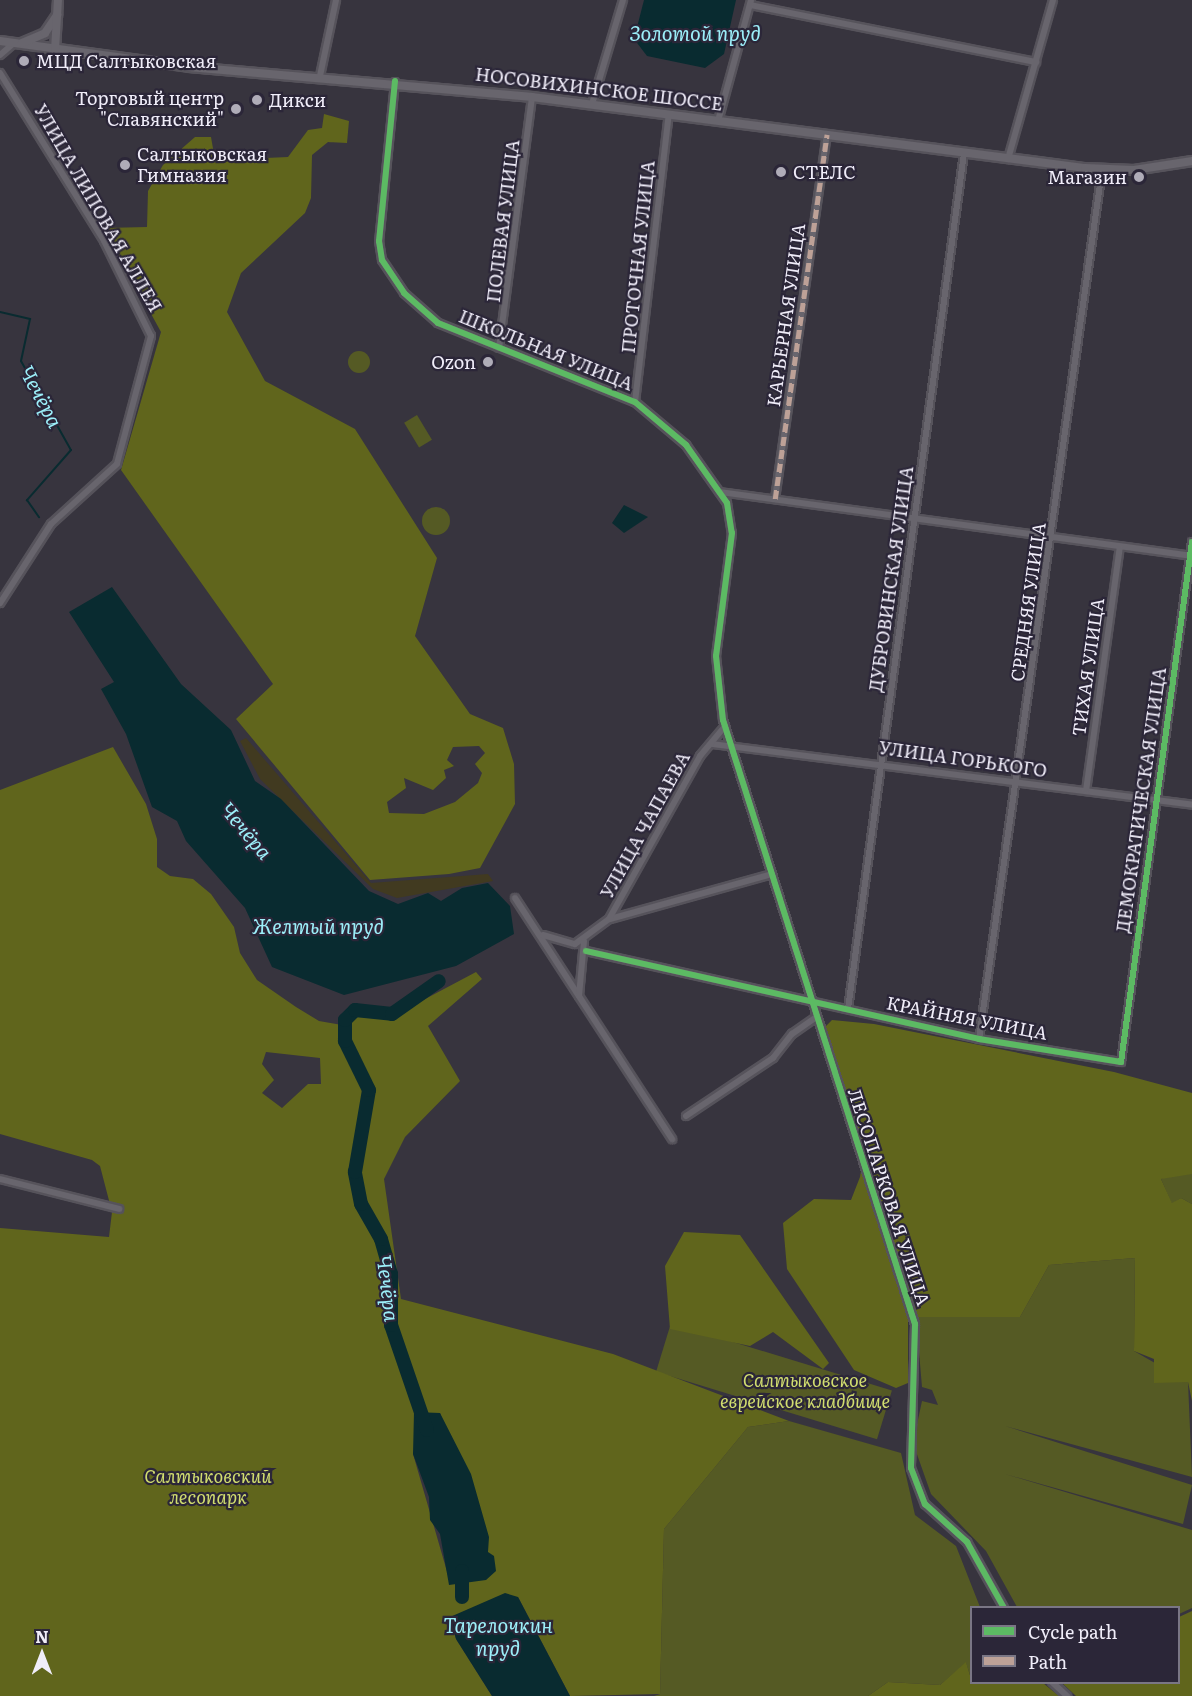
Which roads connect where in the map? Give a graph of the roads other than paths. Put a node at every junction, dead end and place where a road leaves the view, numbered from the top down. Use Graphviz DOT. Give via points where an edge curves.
graph roads {
  1 [pos="58,0"];
  2 [pos="336,0"];
  3 [pos="623,0"];
  4 [pos="1053,0"];
  5 [pos="750,2"];
  6 [pos="57,15"];
  7 [pos="0,41"];
  8 [pos="17,44"];
  9 [pos="55,50"];
  10 [pos="0,55"];
  11 [pos="1036,62"];
  12 [pos="0,73"];
  13 [pos="320,76"];
  14 [pos="395,81"];
  15 [pos="532,97"];
  16 [pos="592,104"];
  17 [pos="669,114"];
  18 [pos="718,121"];
  19 [pos="827,135"];
  20 [pos="964,153"];
  21 [pos="1008,159"];
  22 [pos="1192,161"];
  23 [pos="1102,170"];
  24 [pos="500,348"];
  25 [pos="635,402"];
  26 [pos="720,492"];
  27 [pos="776,499"];
  28 [pos="914,518"];
  29 [pos="1053,537"];
  30 [pos="1192,542"];
  31 [pos="1120,547"];
  32 [pos="1191,556"];
  33 [pos="0,603"];
  34 [pos="724,726"];
  35 [pos="730,743"];
  36 [pos="712,744"];
  37 [pos="882,763"];
  38 [pos="1018,781"];
  39 [pos="1086,790"];
  40 [pos="1156,800"];
  41 [pos="1192,805"];
  42 [pos="769,875"];
  43 [pos="515,898"];
  44 [pos="609,919"];
  45 [pos="543,935"];
  46 [pos="584,941"];
  47 [pos="586,951"];
  48 [pos="579,998"];
  49 [pos="809,1001"];
  50 [pos="848,1009"];
  51 [pos="815,1018"];
  52 [pos="979,1039"];
  53 [pos="1121,1062"];
  54 [pos="686,1116"];
  55 [pos="672,1139"];
  56 [pos="0,1179"];
  57 [pos="119,1209"];
  58 [pos="1003,1606"];
  59 [pos="1053,1684"];
  60 [pos="1067,1696"];
  1 -- 6 [label="main road"];
  2 -- 13 [label="street"];
  3 -- 16 [label="street"];
  4 -- 11 [label="street"];
  5 -- 11 [label="street"];
  5 -- 18 [label="street"];
  6 -- 8 [label="main road" via="39,37"];
  6 -- 9 [label="main road"];
  7 -- 8 [label="main road, НОСОВИХИНСКОЕ ШОССЕ"];
  8 -- 9 [label="main road, НОСОВИХИНСКОЕ ШОССЕ"];
  8 -- 10 [label="street"];
  9 -- 13 [label="main road, НОСОВИХИНСКОЕ ШОССЕ" via="190,68"];
  11 -- 21 [label="street"];
  12 -- 33 [label="street, УЛИЦА ЛИПОВАЯ АЛЛЕЯ" via="104,241 151,336 117,464 51,524"];
  13 -- 14 [label="main road, НОСОВИХИНСКОЕ ШОССЕ"];
  14 -- 15 [label="main road, НОСОВИХИНСКОЕ ШОССЕ"];
  14 -- 24 [label="street, ШКОЛЬНАЯ УЛИЦА" via="380,218 382,260 422,313"];
  15 -- 16 [label="main road, НОСОВИХИНСКОЕ ШОССЕ"];
  15 -- 24 [label="street, ПОЛЕВАЯ УЛИЦА"];
  16 -- 17 [label="main road, НОСОВИХИНСКОЕ ШОССЕ"];
  17 -- 18 [label="main road, НОСОВИХИНСКОЕ ШОССЕ"];
  17 -- 25 [label="street, ПРОТОЧНАЯ УЛИЦА"];
  18 -- 19 [label="main road, НОСОВИХИНСКОЕ ШОССЕ"];
  19 -- 20 [label="main road, НОСОВИХИНСКОЕ ШОССЕ"];
  19 -- 27 [label="street, КАРЬЕРНАЯ УЛИЦА"];
  20 -- 21 [label="main road, НОСОВИХИНСКОЕ ШОССЕ"];
  20 -- 28 [label="street, ДУБРОВИНСКАЯ УЛИЦА"];
  21 -- 23 [label="main road, НОСОВИХИНСКОЕ ШОССЕ"];
  22 -- 23 [label="main road, НОСОВИХИНСКОЕ ШОССЕ"];
  23 -- 29 [label="street, СРЕДНЯЯ УЛИЦА"];
  24 -- 25 [label="street, ШКОЛЬНАЯ УЛИЦА"];
  25 -- 26 [label="street, ШКОЛЬНАЯ УЛИЦА" via="676,434"];
  26 -- 27 [label="street"];
  26 -- 34 [label="street, ШКОЛЬНАЯ УЛИЦА" via="732,525 717,648"];
  27 -- 28 [label="street"];
  28 -- 29 [label="street"];
  28 -- 37 [label="street, ДУБРОВИНСКАЯ УЛИЦА"];
  29 -- 31 [label="street"];
  29 -- 38 [label="street, СРЕДНЯЯ УЛИЦА"];
  30 -- 32 [label="street, ДЕМОКРАТИЧЕСКАЯ УЛИЦА"];
  31 -- 32 [label="street"];
  31 -- 39 [label="street, ТИХАЯ УЛИЦА"];
  32 -- 40 [label="street, ДЕМОКРАТИЧЕСКАЯ УЛИЦА"];
  34 -- 35 [label="street, ШКОЛЬНАЯ УЛИЦА"];
  34 -- 36 [label="street, УЛИЦА ЧАПАЕВА"];
  35 -- 36 [label="street, УЛИЦА ЧАПАЕВА"];
  35 -- 37 [label="street, УЛИЦА ГОРЬКОГО"];
  35 -- 42 [label="street, ЛЕСОПАРКОВАЯ УЛИЦА"];
  36 -- 44 [label="street, УЛИЦА ЧАПАЕВА"];
  37 -- 38 [label="street, УЛИЦА ГОРЬКОГО"];
  37 -- 50 [label="street, ДУБРОВИНСКАЯ УЛИЦА"];
  38 -- 39 [label="street, УЛИЦА ГОРЬКОГО"];
  38 -- 52 [label="street, СРЕДНЯЯ УЛИЦА"];
  39 -- 40 [label="street, УЛИЦА ГОРЬКОГО"];
  40 -- 41 [label="street, УЛИЦА ГОРЬКОГО"];
  40 -- 53 [label="street, ДЕМОКРАТИЧЕСКАЯ УЛИЦА"];
  42 -- 44 [label="street"];
  42 -- 49 [label="street, ЛЕСОПАРКОВАЯ УЛИЦА"];
  43 -- 45 [label="street"];
  44 -- 46 [label="street, УЛИЦА ЧАПАЕВА"];
  45 -- 46 [label="street" via="569,944"];
  45 -- 48 [label="street"];
  46 -- 47 [label="street"];
  47 -- 48 [label="street"];
  47 -- 49 [label="street, КРАЙНЯЯ УЛИЦА"];
  48 -- 55 [label="street"];
  49 -- 50 [label="street, КРАЙНЯЯ УЛИЦА"];
  49 -- 51 [label="street, ЛЕСОПАРКОВАЯ УЛИЦА"];
  50 -- 52 [label="street, КРАЙНЯЯ УЛИЦА"];
  51 -- 54 [label="street" via="792,1034 773,1058"];
  51 -- 58 [label="street, ЛЕСОПАРКОВАЯ УЛИЦА" via="915,1324 911,1468 925,1504 966,1542"];
  52 -- 53 [label="street, КРАЙНЯЯ УЛИЦА"];
  56 -- 57 [label="street"];
  59 -- 60 [label="street"];
}
